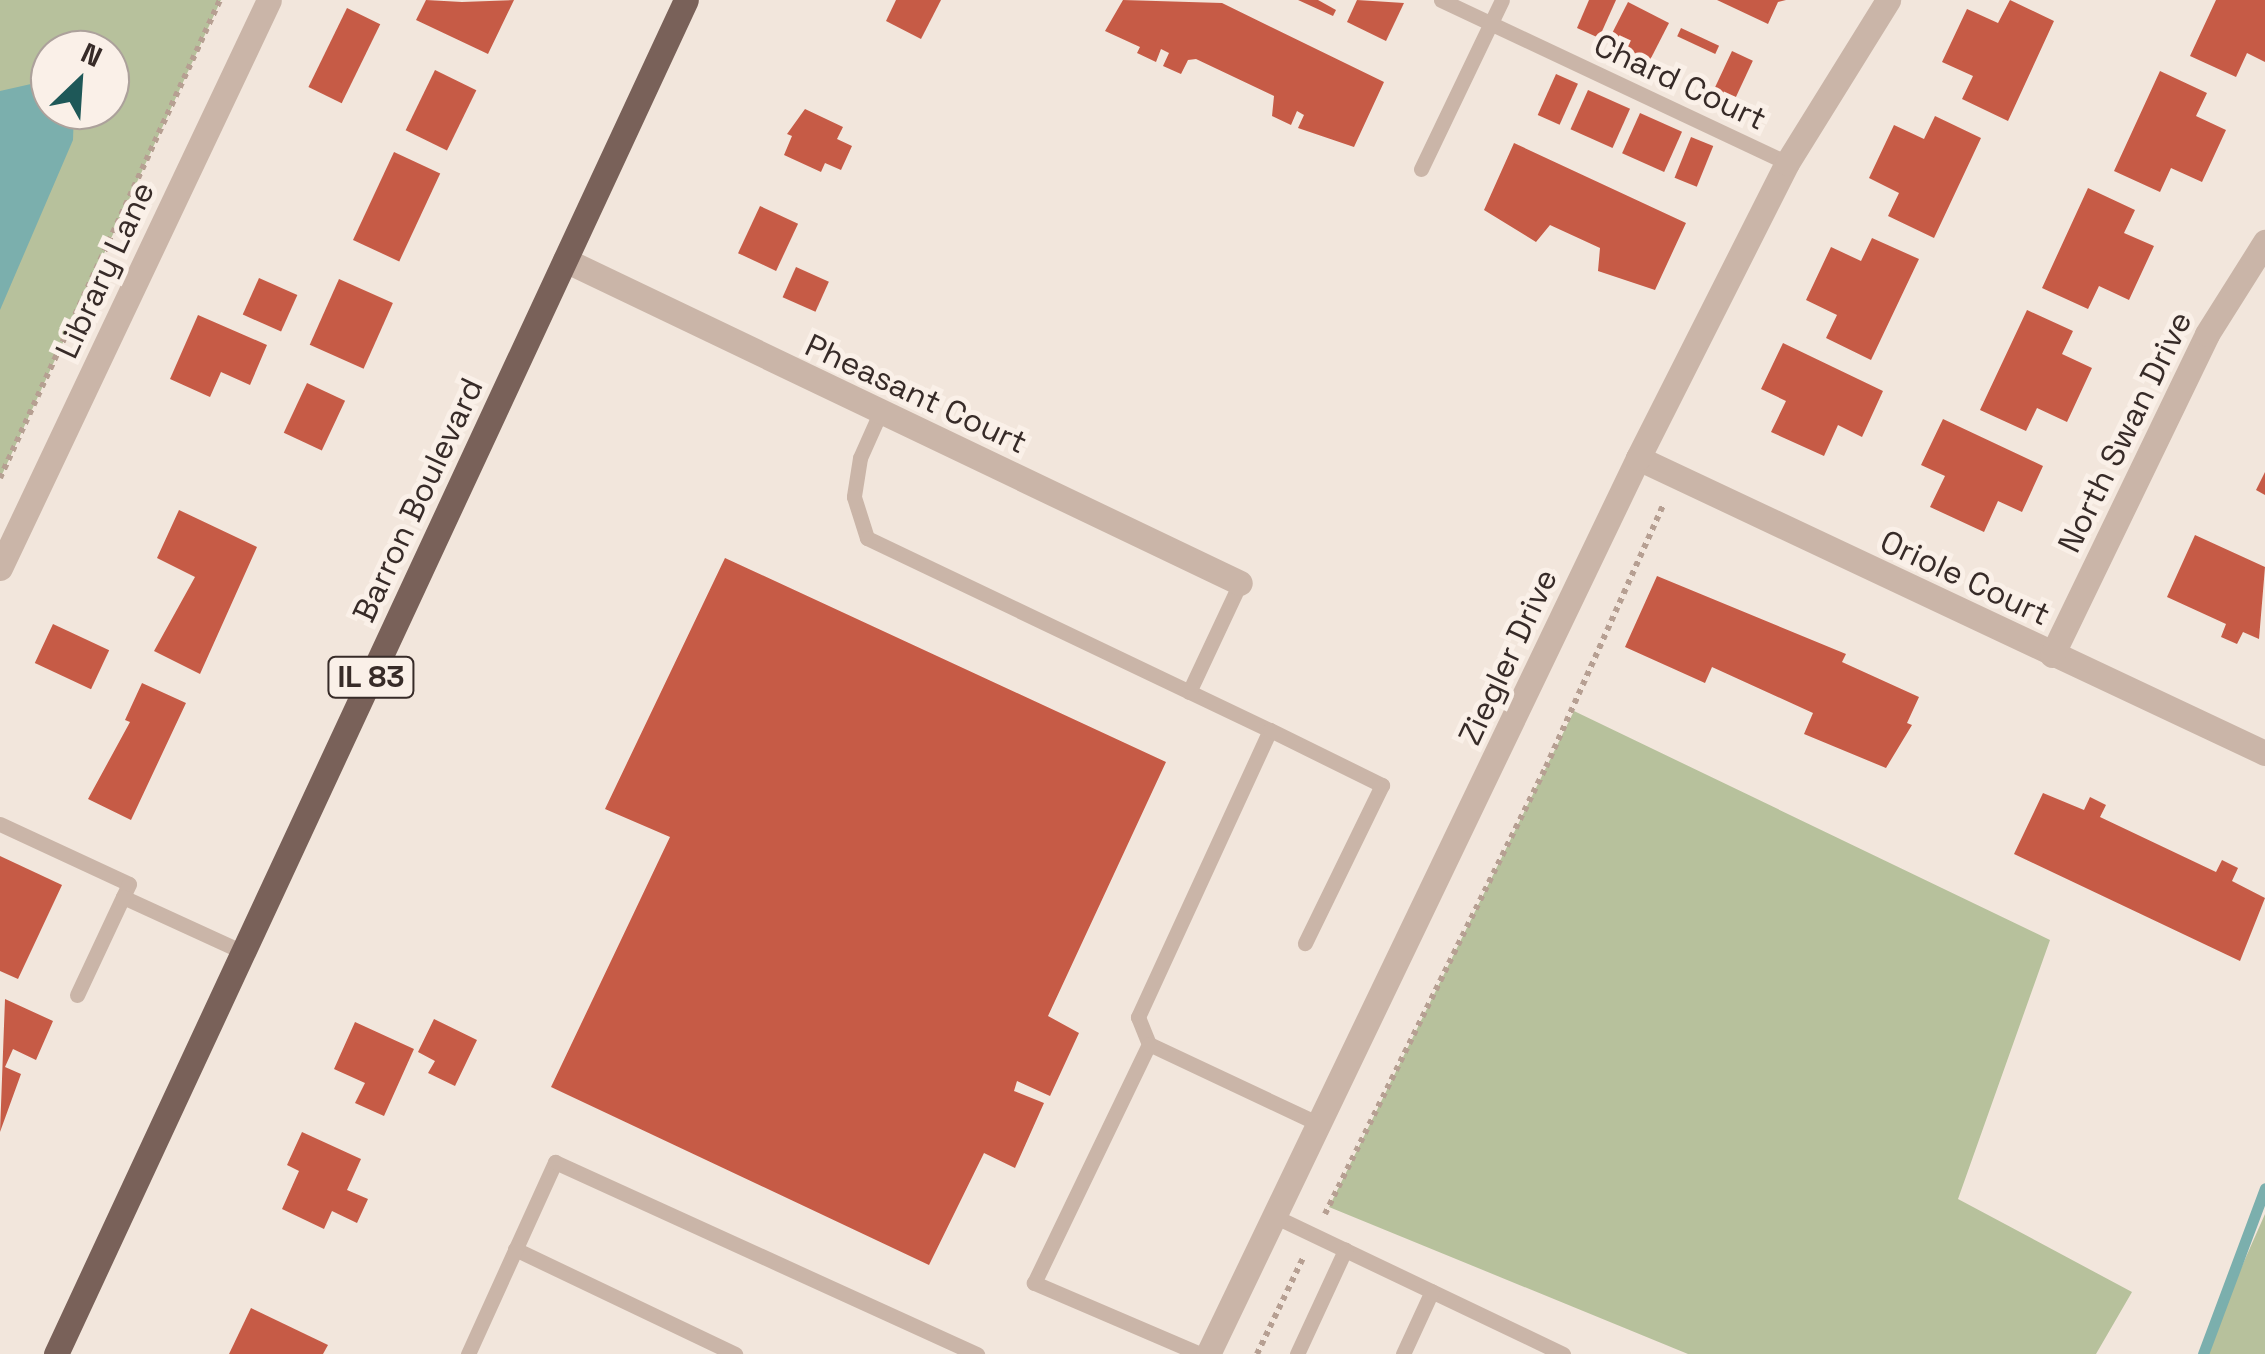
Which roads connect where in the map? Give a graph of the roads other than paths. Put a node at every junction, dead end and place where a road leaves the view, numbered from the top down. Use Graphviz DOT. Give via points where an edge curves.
graph roads {
  1 [pos="269,0"];
  2 [pos="686,0"];
  3 [pos="1441,0"];
  4 [pos="1502,0"];
  5 [pos="1888,0"];
  6 [pos="1491,23"];
  7 [pos="1787,163"];
  8 [pos="1421,169"];
  9 [pos="2265,242"];
  10 [pos="565,260"];
  11 [pos="880,413"];
  12 [pos="1638,458"];
  13 [pos="0,568"];
  14 [pos="1240,584"];
  15 [pos="2052,655"];
  16 [pos="1189,692"];
  17 [pos="1270,730"];
  18 [pos="2265,753"];
  19 [pos="0,824"];
  20 [pos="123,897"];
  21 [pos="1305,943"];
  22 [pos="243,952"];
  23 [pos="77,995"];
  24 [pos="1149,1044"];
  25 [pos="1322,1126"];
  26 [pos="1276,1217"];
  27 [pos="515,1249"];
  28 [pos="1344,1250"];
  29 [pos="1432,1292"];
  30 [pos="1525,1336"];
  31 [pos="56,1354"];
  32 [pos="468,1354"];
  33 [pos="735,1354"];
  34 [pos="977,1354"];
  35 [pos="1200,1354"];
  36 [pos="1208,1354"];
  37 [pos="1297,1354"];
  38 [pos="1403,1354"];
  39 [pos="1517,1354"];
  40 [pos="1563,1354"];
  1 -- 13 [label="street, Library Lane"];
  2 -- 10 [label="main road, Barron Boulevard / IL 83"];
  3 -- 6 [label="lane, Chard Court"];
  4 -- 6 [label="lane"];
  5 -- 7 [label="street, Ziegler Drive"];
  6 -- 7 [label="lane, Chard Court"];
  6 -- 8 [label="lane"];
  7 -- 12 [label="street, Ziegler Drive"];
  9 -- 15 [label="street, North Swan Drive" via="2207,334"];
  10 -- 11 [label="street, Pheasant Court"];
  10 -- 22 [label="main road, Barron Boulevard / IL 83"];
  11 -- 14 [label="street, Pheasant Court"];
  11 -- 16 [label="lane" via="860,458 854,498 867,538"];
  12 -- 15 [label="street, Oriole Court"];
  12 -- 25 [label="street, Ziegler Drive"];
  14 -- 16 [label="lane"];
  15 -- 18 [label="street, Oriole Court"];
  16 -- 17 [label="lane"];
  17 -- 21 [label="lane" via="1382,785"];
  17 -- 24 [label="lane" via="1138,1016"];
  19 -- 20 [label="lane" via="128,884"];
  20 -- 22 [label="lane"];
  20 -- 23 [label="lane"];
  22 -- 31 [label="main road, Barron Boulevard / IL 83"];
  24 -- 25 [label="lane"];
  24 -- 35 [label="lane" via="1034,1282"];
  25 -- 26 [label="street, Ziegler Drive"];
  26 -- 28 [label="lane"];
  26 -- 36 [label="street, Ziegler Drive"];
  27 -- 32 [label="lane"];
  27 -- 33 [label="lane"];
  27 -- 34 [label="lane" via="555,1162"];
  28 -- 29 [label="lane"];
  28 -- 37 [label="lane"];
  29 -- 30 [label="lane"];
  29 -- 38 [label="lane"];
  30 -- 39 [label="lane"];
  30 -- 40 [label="lane"];
}
